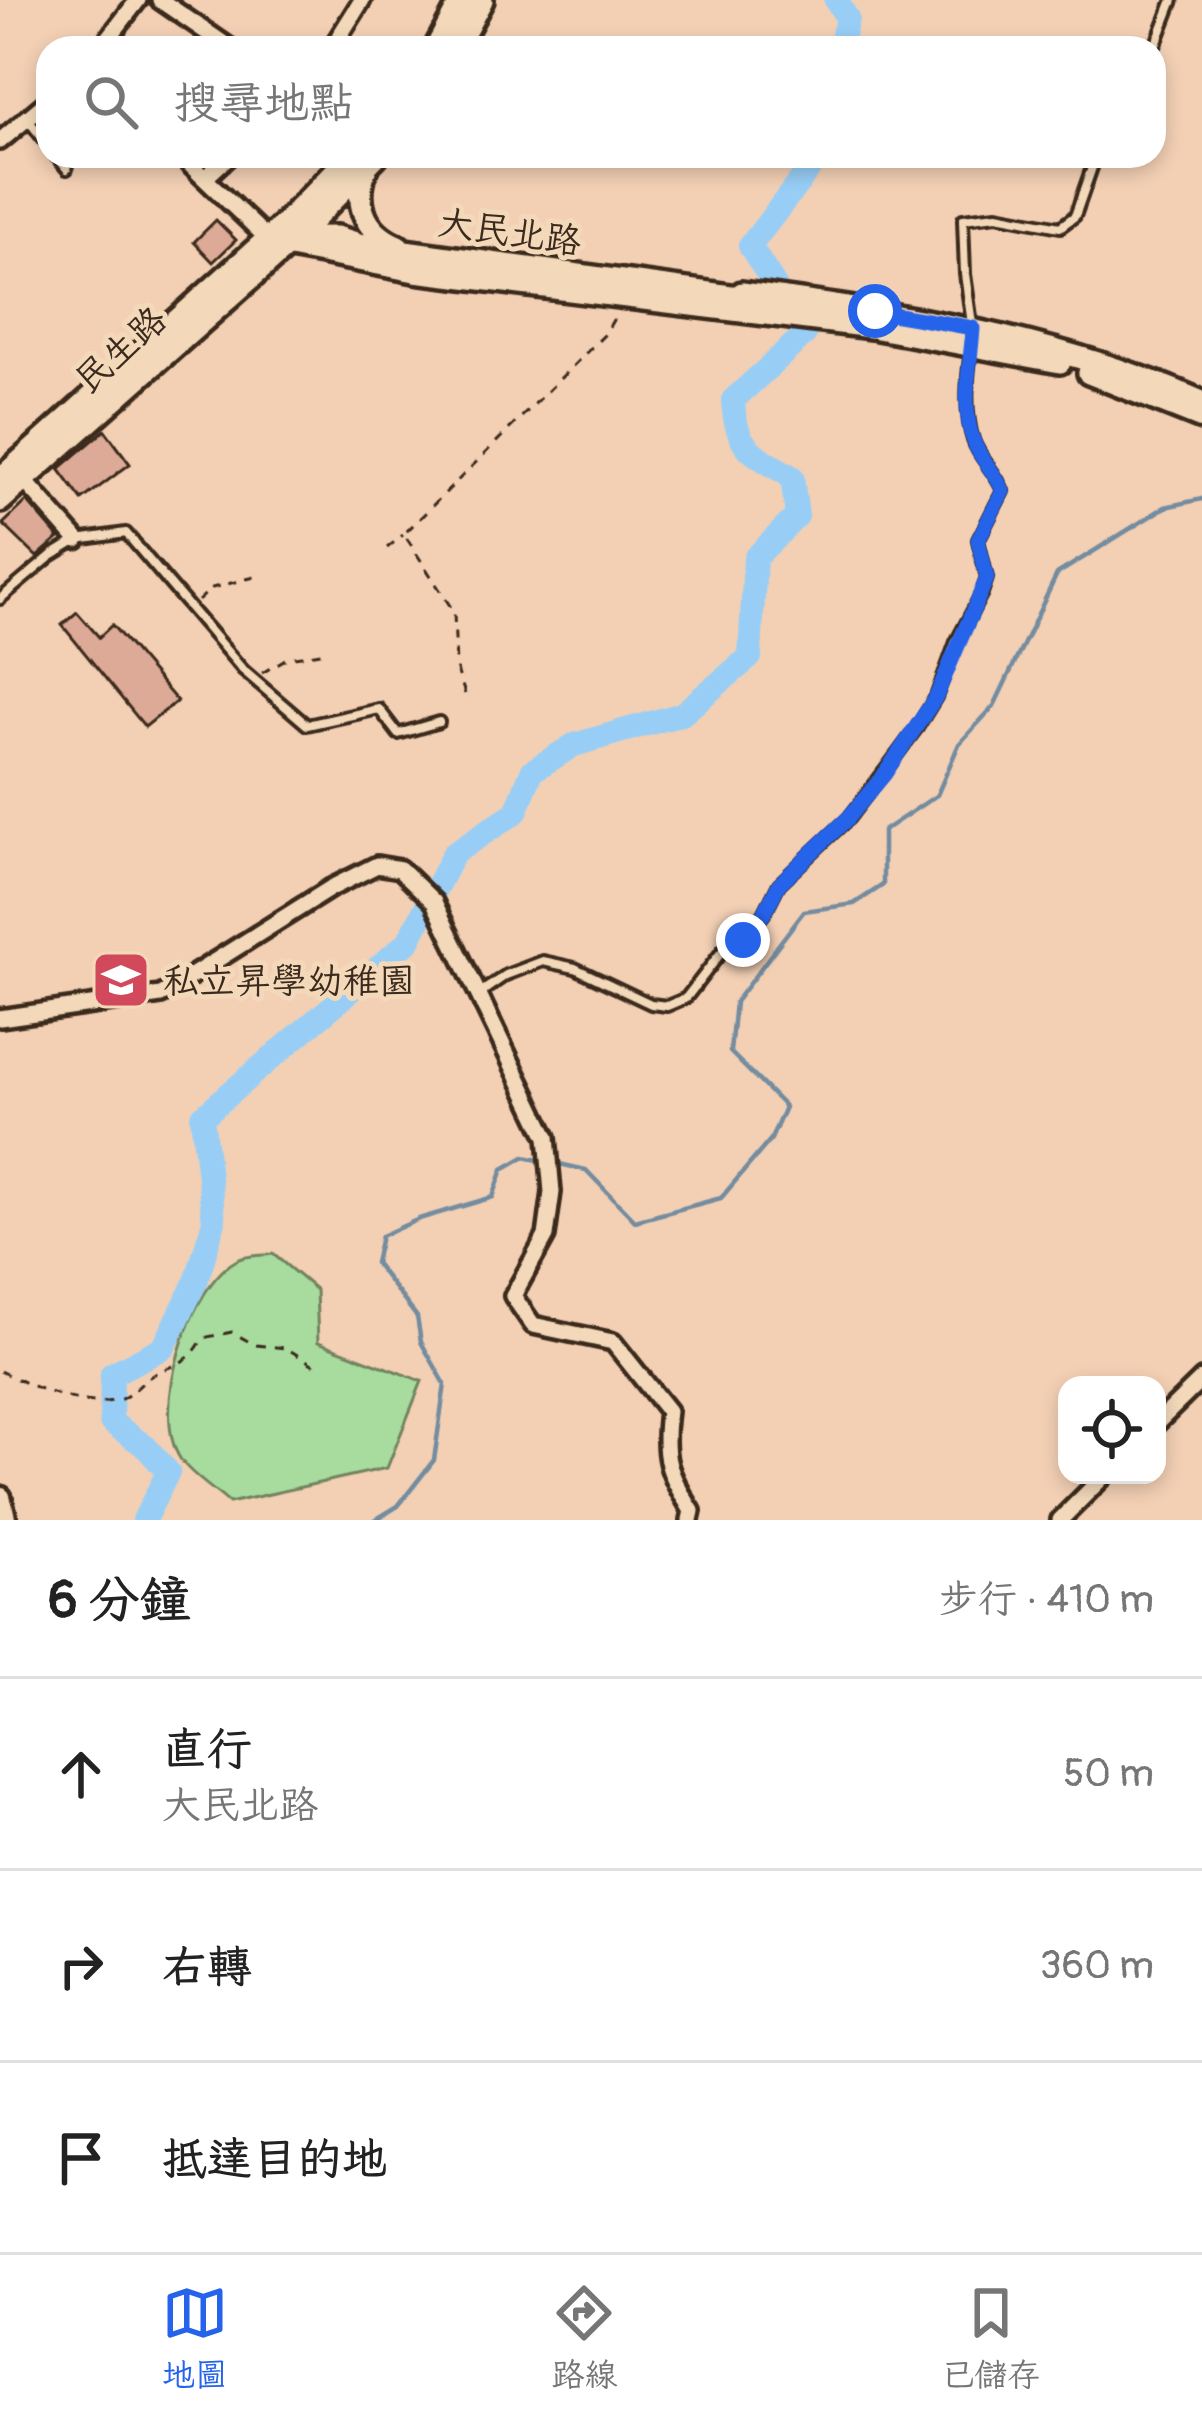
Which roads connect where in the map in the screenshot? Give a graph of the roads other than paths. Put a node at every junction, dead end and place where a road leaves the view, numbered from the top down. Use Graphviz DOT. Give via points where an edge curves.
graph roads {
  1 [pos="138,0"];
  2 [pos="160,0"];
  3 [pos="461,0"];
  4 [pos="482,0"];
  5 [pos="1172,0"];
  6 [pos="360,1"];
  7 [pos="110,36"];
  8 [pos="212,36"];
  9 [pos="339,36"];
  10 [pos="442,36"];
  11 [pos="462,36"];
  12 [pos="1159,36"];
  13 [pos="36,112"];
  14 [pos="28,120"];
  15 [pos="36,130"];
  16 [pos="0,141"];
  17 [pos="194,168"];
  18 [pos="216,168"];
  19 [pos="355,168"];
  20 [pos="362,168"];
  21 [pos="1092,168"];
  22 [pos="205,178"];
  23 [pos="283,237"];
  24 [pos="410,251"];
  25 [pos="740,301"];
  26 [pos="972,336"];
  27 [pos="1202,402"];
  28 [pos="1202,418"];
  29 [pos="0,478"];
  30 [pos="24,480"];
  31 [pos="0,501"];
  32 [pos="76,540"];
  33 [pos="0,599"];
  34 [pos="439,722"];
  35 [pos="480,993"];
  36 [pos="0,1018"];
  37 [pos="1202,1378"];
  38 [pos="1166,1415"];
  39 [pos="1096,1484"];
  40 [pos="0,1498"];
  41 [pos="4,1520"];
  42 [pos="690,1520"];
  43 [pos="1060,1520"];
  1 -- 7 [label="street"];
  2 -- 8 [label="street"];
  3 -- 10 [label="main road"];
  4 -- 11 [label="main road"];
  5 -- 12 [label="lane"];
  6 -- 9 [label="street"];
  13 -- 14 [label="street"];
  14 -- 15 [label="lane"];
  14 -- 16 [label="street"];
  17 -- 22 [label="street"];
  18 -- 22 [label="street"];
  19 -- 23 [label="main road, 民生路"];
  20 -- 24 [label="main road" via="367,225"];
  21 -- 26 [label="lane" via="1069,224 963,219"];
  22 -- 23 [label="street"];
  23 -- 24 [label="main road, 大民北路"];
  23 -- 25 [label="main road, 大民北路" via="415,271"];
  23 -- 29 [label="main road, 民生路"];
  23 -- 30 [label="main road, 民生路"];
  24 -- 25 [label="main road, 大民北路"];
  25 -- 26 [label="main road"];
  26 -- 27 [label="main road" via="1068,351"];
  26 -- 28 [label="main road"];
  26 -- 35 [label="lane" via="974,443 1003,491 978,540 987,578 936,697 884,775 779,884 743,940 723,950 686,998 651,1004 543,961"];
  30 -- 31 [label="main road, 民生路"];
  30 -- 32 [label="street"];
  32 -- 33 [label="lane"];
  32 -- 34 [label="lane" via="126,533 253,680 307,725 380,709 398,734"];
  35 -- 36 [label="street" via="434,902 400,869 377,865 161,995"];
  35 -- 42 [label="street" via="548,1137 546,1236 513,1295 533,1325 613,1342 644,1380 668,1412 667,1470"];
  37 -- 38 [label="street"];
  39 -- 43 [label="street"];
  40 -- 41 [label="main road"];
}
